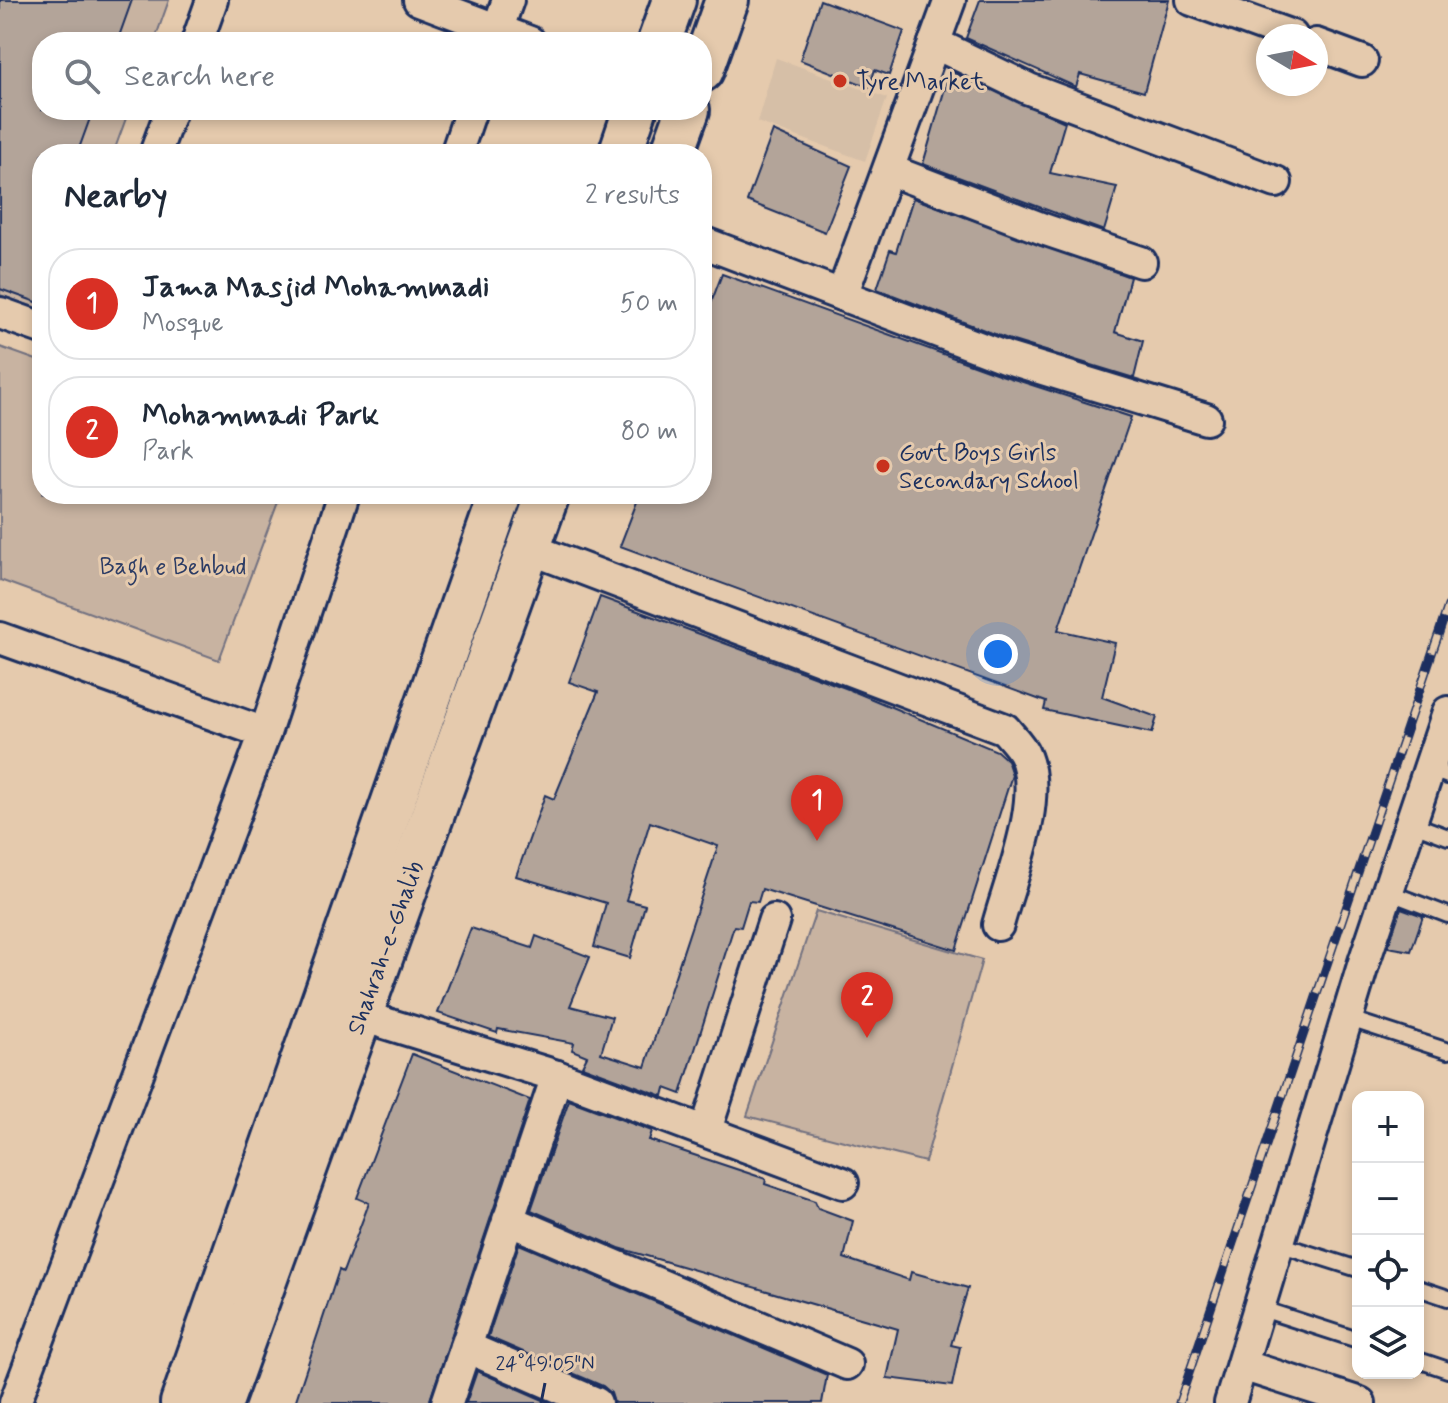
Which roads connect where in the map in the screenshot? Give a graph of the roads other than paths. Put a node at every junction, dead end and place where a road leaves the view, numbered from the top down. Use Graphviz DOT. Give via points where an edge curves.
graph roads {
  1 [pos="212,0"];
  2 [pos="419,0"];
  3 [pos="508,0"];
  4 [pos="674,0"];
  5 [pos="727,0"];
  6 [pos="950,0"];
  7 [pos="1192,0"];
  8 [pos="1259,24"];
  9 [pos="201,32"];
  10 [pos="487,32"];
  11 [pos="496,32"];
  12 [pos="663,32"];
  13 [pos="712,42"];
  14 [pos="934,43"];
  15 [pos="1328,48"];
  16 [pos="1362,61"];
  17 [pos="167,120"];
  18 [pos="468,120"];
  19 [pos="632,120"];
  20 [pos="684,120"];
  21 [pos="159,144"];
  22 [pos="459,144"];
  23 [pos="623,144"];
  24 [pos="676,144"];
  25 [pos="889,170"];
  26 [pos="1276,182"];
  27 [pos="712,246"];
  28 [pos="1141,262"];
  29 [pos="842,295"];
  30 [pos="0,313"];
  31 [pos="32,324"];
  32 [pos="1206,419"];
  33 [pos="341,504"];
  34 [pos="497,504"];
  35 [pos="544,504"];
  36 [pos="528,548"];
  37 [pos="0,638"];
  38 [pos="1448,712"];
  39 [pos="265,733"];
  40 [pos="1438,772"];
  41 [pos="1411,823"];
  42 [pos="1448,837"];
  43 [pos="1388,892"];
  44 [pos="1448,915"];
  45 [pos="774,920"];
  46 [pos="998,925"];
  47 [pos="320,1002"];
  48 [pos="361,1016"];
  49 [pos="1347,1018"];
  50 [pos="1448,1051"];
  51 [pos="557,1076"];
  52 [pos="706,1130"];
  53 [pos="843,1183"];
  54 [pos="508,1220"];
  55 [pos="1279,1244"];
  56 [pos="1352,1267"];
  57 [pos="1424,1290"];
  58 [pos="1448,1298"];
  59 [pos="1259,1308"];
  60 [pos="1352,1338"];
  61 [pos="466,1347"];
  62 [pos="1424,1362"];
  63 [pos="847,1364"];
  64 [pos="1242,1365"];
  65 [pos="1448,1370"];
  66 [pos="15,1403"];
  67 [pos="182,1403"];
  68 [pos="221,1403"];
  69 [pos="447,1403"];
  70 [pos="596,1403"];
  71 [pos="1230,1403"];
  72 [pos="1360,1403"];
  1 -- 9 [label="street"];
  2 -- 10 [label="street"];
  3 -- 11 [label="street"];
  4 -- 12 [label="main road"];
  5 -- 13 [label="main road"];
  6 -- 14 [label="street"];
  7 -- 8 [label="street"];
  14 -- 25 [label="street"];
  14 -- 26 [label="street" via="1029,89"];
  15 -- 16 [label="street"];
  17 -- 21 [label="street"];
  18 -- 22 [label="street"];
  19 -- 23 [label="main road"];
  20 -- 24 [label="main road"];
  25 -- 28 [label="street"];
  25 -- 29 [label="street"];
  27 -- 29 [label="street"];
  29 -- 32 [label="street" via="1007,358"];
  30 -- 31 [label="street"];
  33 -- 39 [label="street"];
  34 -- 47 [label="main road, Shahrah-e-Ghalib"];
  35 -- 36 [label="main road, Shahrah-e-Ghalib"];
  36 -- 46 [label="street" via="1005,729 1024,753 1031,776 1030,807"];
  36 -- 48 [label="main road, Shahrah-e-Ghalib"];
  37 -- 39 [label="street"];
  38 -- 40 [label="street"];
  39 -- 66 [label="street"];
  40 -- 41 [label="street"];
  41 -- 42 [label="lane"];
  41 -- 43 [label="street"];
  43 -- 44 [label="lane"];
  43 -- 49 [label="street"];
  45 -- 52 [label="street"];
  47 -- 48 [label="street"];
  47 -- 67 [label="main road, Shahrah-e-Ghalib"];
  48 -- 51 [label="street"];
  48 -- 68 [label="main road, Shahrah-e-Ghalib"];
  49 -- 50 [label="lane"];
  49 -- 55 [label="street"];
  51 -- 52 [label="street"];
  51 -- 54 [label="street"];
  52 -- 53 [label="street"];
  54 -- 61 [label="street"];
  54 -- 63 [label="street"];
  55 -- 56 [label="lane"];
  55 -- 59 [label="street"];
  57 -- 58 [label="lane"];
  59 -- 60 [label="lane"];
  59 -- 64 [label="street"];
  61 -- 69 [label="street"];
  61 -- 70 [label="street"];
  62 -- 65 [label="lane"];
  64 -- 71 [label="street"];
  64 -- 72 [label="street"];
}
